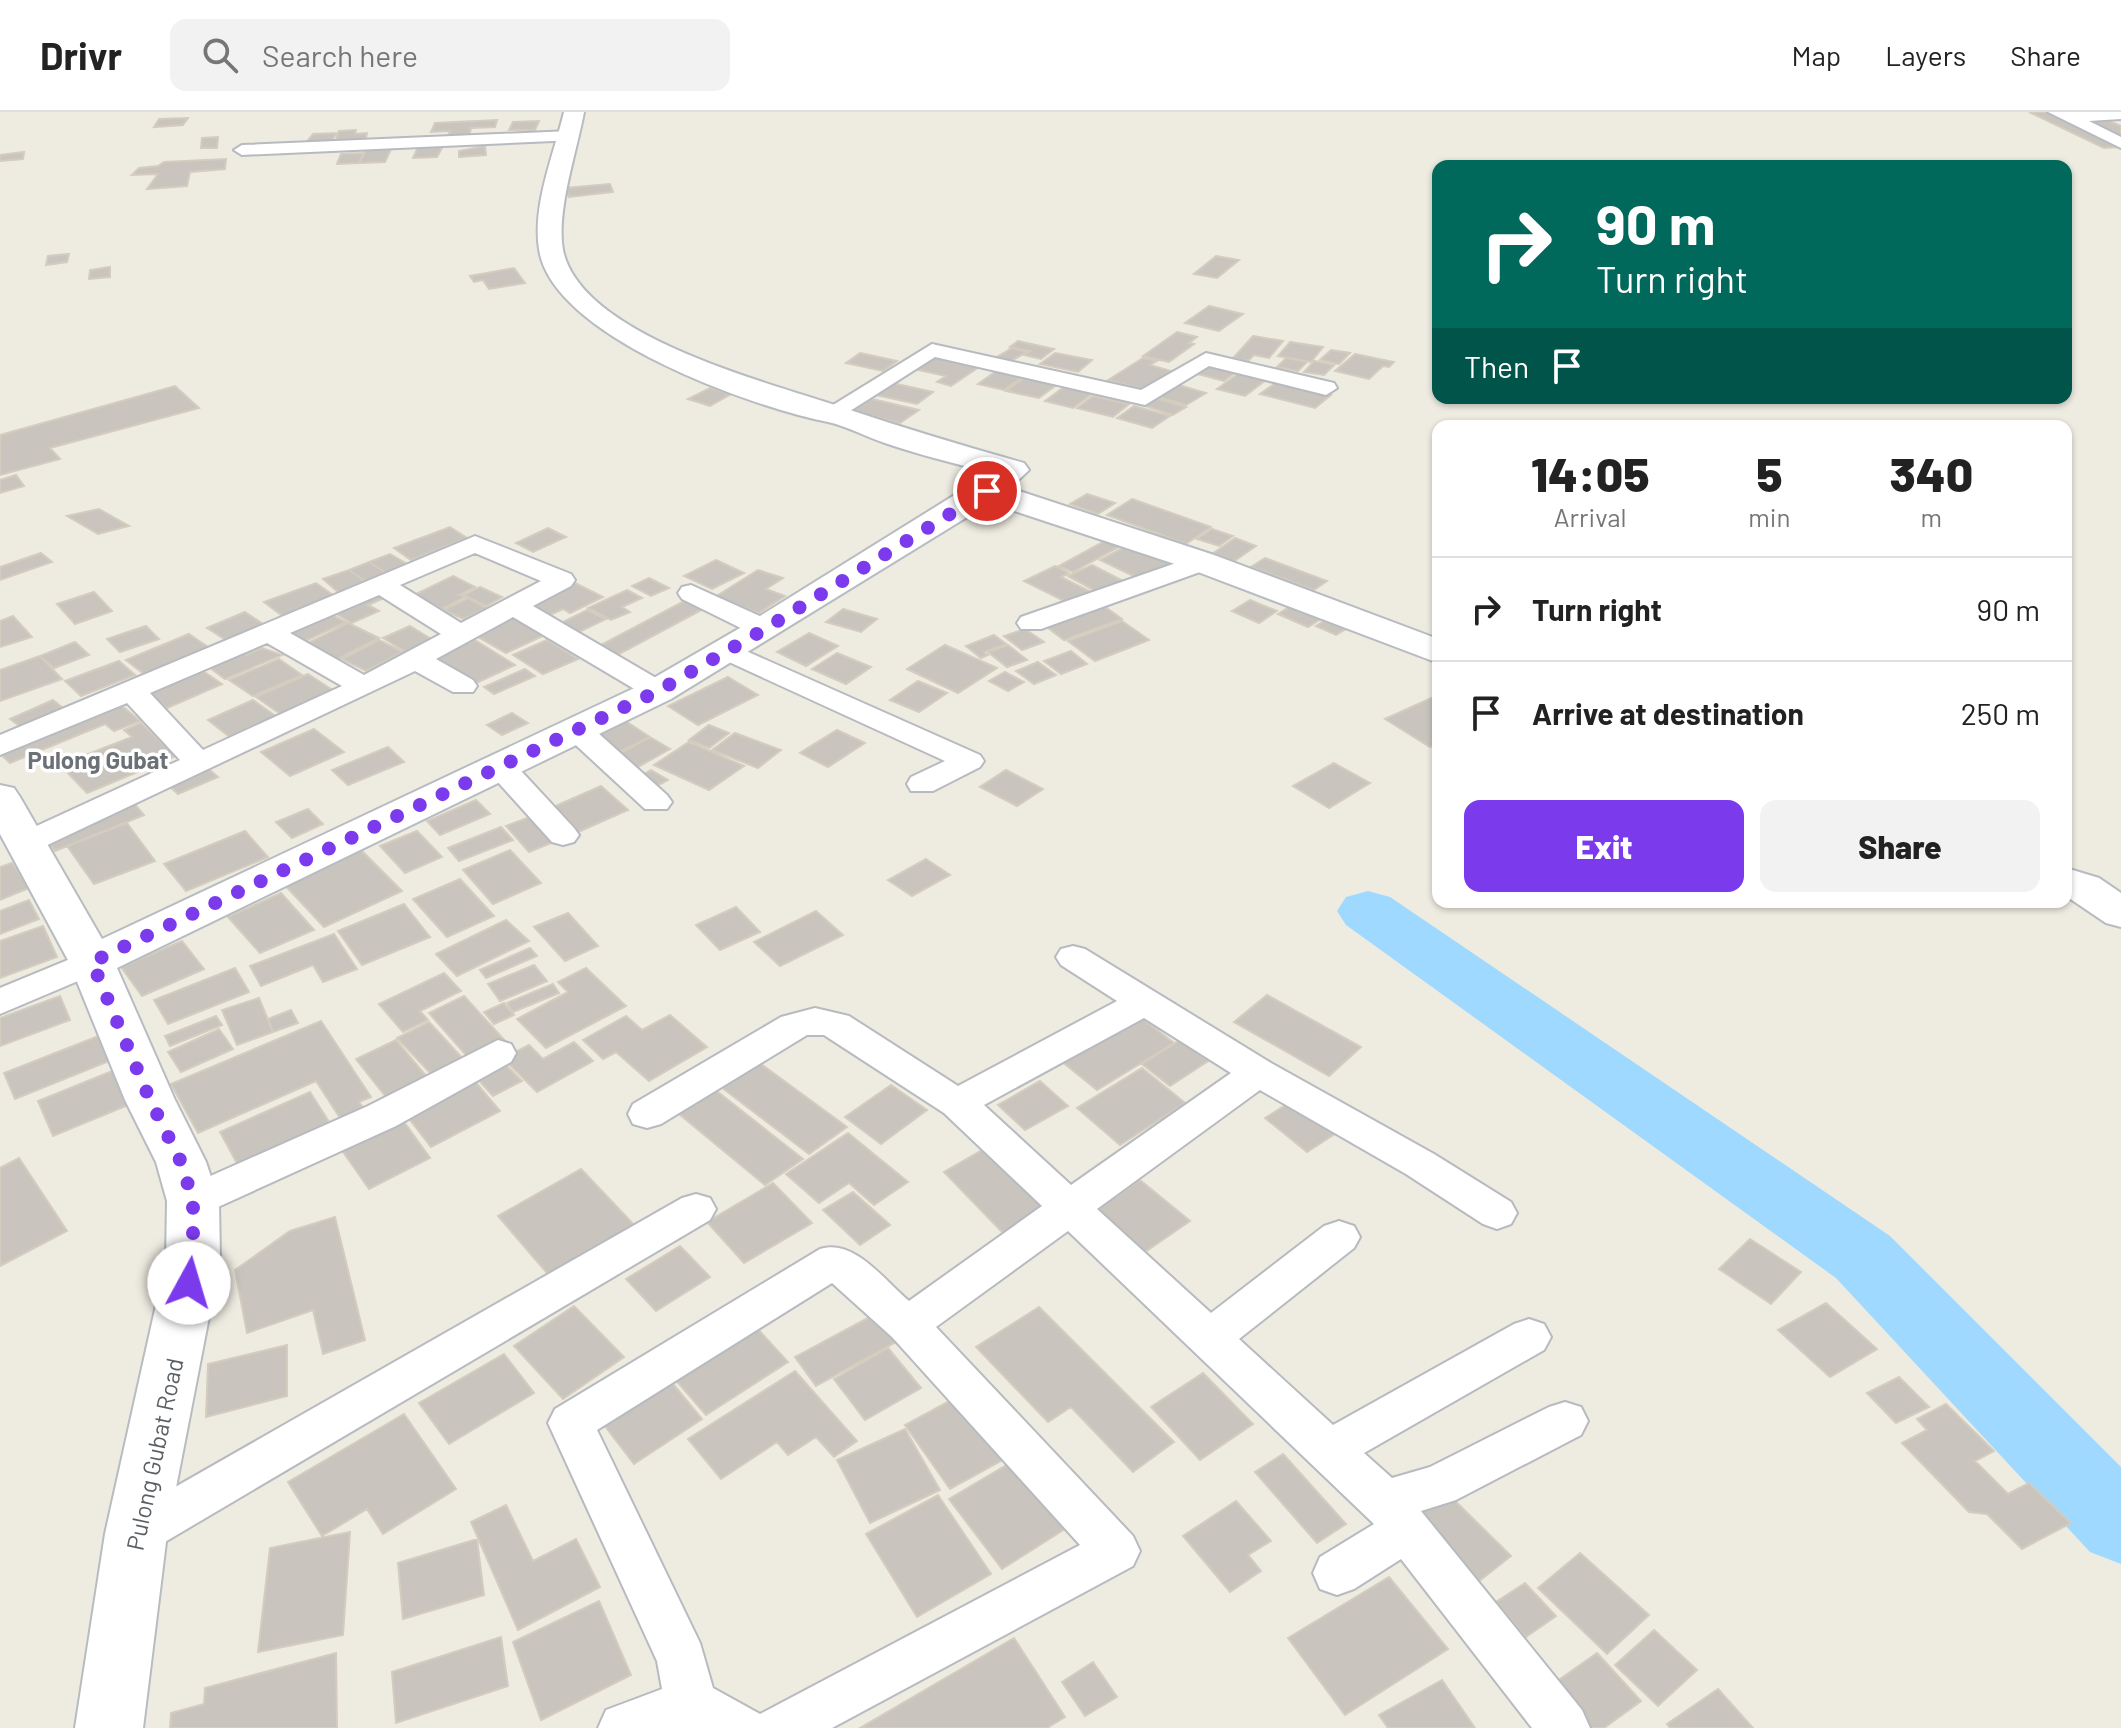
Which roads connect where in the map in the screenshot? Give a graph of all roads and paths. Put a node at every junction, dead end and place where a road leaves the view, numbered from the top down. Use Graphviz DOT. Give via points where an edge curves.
graph roads {
  1 [pos="2062,115"];
  2 [pos="2113,115"];
  3 [pos="2121,123"];
  4 [pos="572,124"];
  5 [pos="2121,143"];
  6 [pos="242,150"];
  7 [pos="1326,388"];
  8 [pos="831,413"];
  9 [pos="987,491"];
  10 [pos="1202,562"];
  11 [pos="380,584"];
  12 [pos="691,593"];
  13 [pos="512,605"];
  14 [pos="1031,623"];
  15 [pos="765,629"];
  16 [pos="268,632"];
  17 [pos="459,634"];
  18 [pos="1432,650"];
  19 [pos="728,651"];
  20 [pos="416,660"];
  21 [pos="463,686"];
  22 [pos="364,687"];
  23 [pos="131,690"];
  24 [pos="658,691"];
  25 [pos="576,729"];
  26 [pos="0,746"];
  27 [pos="200,764"];
  28 [pos="499,765"];
  29 [pos="922,784"];
  30 [pos="0,799"];
  31 [pos="656,802"];
  32 [pos="563,835"];
  33 [pos="28,842"];
  34 [pos="2072,883"];
  35 [pos="2121,913"];
  36 [pos="1073,957"];
  37 [pos="92,962"];
  38 [pos="1146,1001"];
  39 [pos="0,1002"];
  40 [pos="498,1053"];
  41 [pos="1258,1072"];
  42 [pos="957,1103"];
  43 [pos="647,1114"];
  44 [pos="193,1201"];
  45 [pos="696,1209"];
  46 [pos="1069,1211"];
  47 [pos="1497,1213"];
  48 [pos="1339,1237"];
  49 [pos="907,1325"];
  50 [pos="1529,1337"];
  51 [pos="1208,1339"];
  52 [pos="1565,1421"];
  53 [pos="1329,1450"];
  54 [pos="1396,1515"];
  55 [pos="136,1534"];
  56 [pos="1337,1573"];
  57 [pos="690,1704"];
  58 [pos="109,1728"];
  59 [pos="624,1728"];
  60 [pos="740,1728"];
  61 [pos="780,1728"];
  62 [pos="1564,1728"];
  1 -- 2 [label="street"];
  1 -- 5 [label="street"];
  2 -- 3 [label="street"];
  4 -- 6 [label="street"];
  4 -- 8 [label="street" via="551,250 559,275 579,301 666,355"];
  7 -- 8 [label="street" via="1210,356 1145,398 932,350"];
  8 -- 9 [label="street" via="1013,470"];
  9 -- 10 [label="street"];
  9 -- 15 [label="street"];
  10 -- 14 [label="street"];
  10 -- 18 [label="street"];
  11 -- 13 [label="street" via="475,544 562,580"];
  11 -- 16 [label="street"];
  11 -- 17 [label="street"];
  12 -- 15 [label="street"];
  13 -- 17 [label="street"];
  13 -- 24 [label="street"];
  15 -- 19 [label="street"];
  16 -- 22 [label="street"];
  16 -- 23 [label="street"];
  17 -- 20 [label="street"];
  19 -- 24 [label="street"];
  19 -- 29 [label="street" via="969,761"];
  20 -- 21 [label="street"];
  20 -- 22 [label="street"];
  22 -- 27 [label="street"];
  23 -- 26 [label="street"];
  23 -- 27 [label="street"];
  24 -- 25 [label="street"];
  25 -- 28 [label="street"];
  25 -- 31 [label="street"];
  27 -- 33 [label="street"];
  28 -- 32 [label="street"];
  28 -- 37 [label="street"];
  30 -- 33 [label="street, Pulong Gubat Road"];
  33 -- 37 [label="street, Pulong Gubat Road"];
  34 -- 35 [label="street"];
  36 -- 38 [label="street"];
  37 -- 39 [label="street"];
  37 -- 44 [label="street, Pulong Gubat Road" via="181,1162"];
  38 -- 41 [label="street"];
  38 -- 42 [label="street"];
  40 -- 44 [label="street" via="382,1116"];
  41 -- 46 [label="street"];
  41 -- 47 [label="street"];
  42 -- 43 [label="street" via="836,1025 815,1020 794,1026"];
  42 -- 46 [label="street"];
  44 -- 55 [label="street, Pulong Gubat Road" via="193,1260"];
  45 -- 55 [label="street"];
  46 -- 49 [label="street"];
  46 -- 51 [label="street"];
  48 -- 51 [label="street"];
  49 -- 57 [label="street" via="835,1261 571,1423 682,1660"];
  49 -- 61 [label="street" via="1116,1551"];
  50 -- 53 [label="street"];
  51 -- 53 [label="street"];
  52 -- 54 [label="street" via="1440,1485"];
  53 -- 54 [label="street"];
  54 -- 56 [label="street"];
  54 -- 62 [label="street"];
  55 -- 58 [label="street, Pulong Gubat Road"];
  57 -- 59 [label="street"];
  57 -- 60 [label="street"];
}
